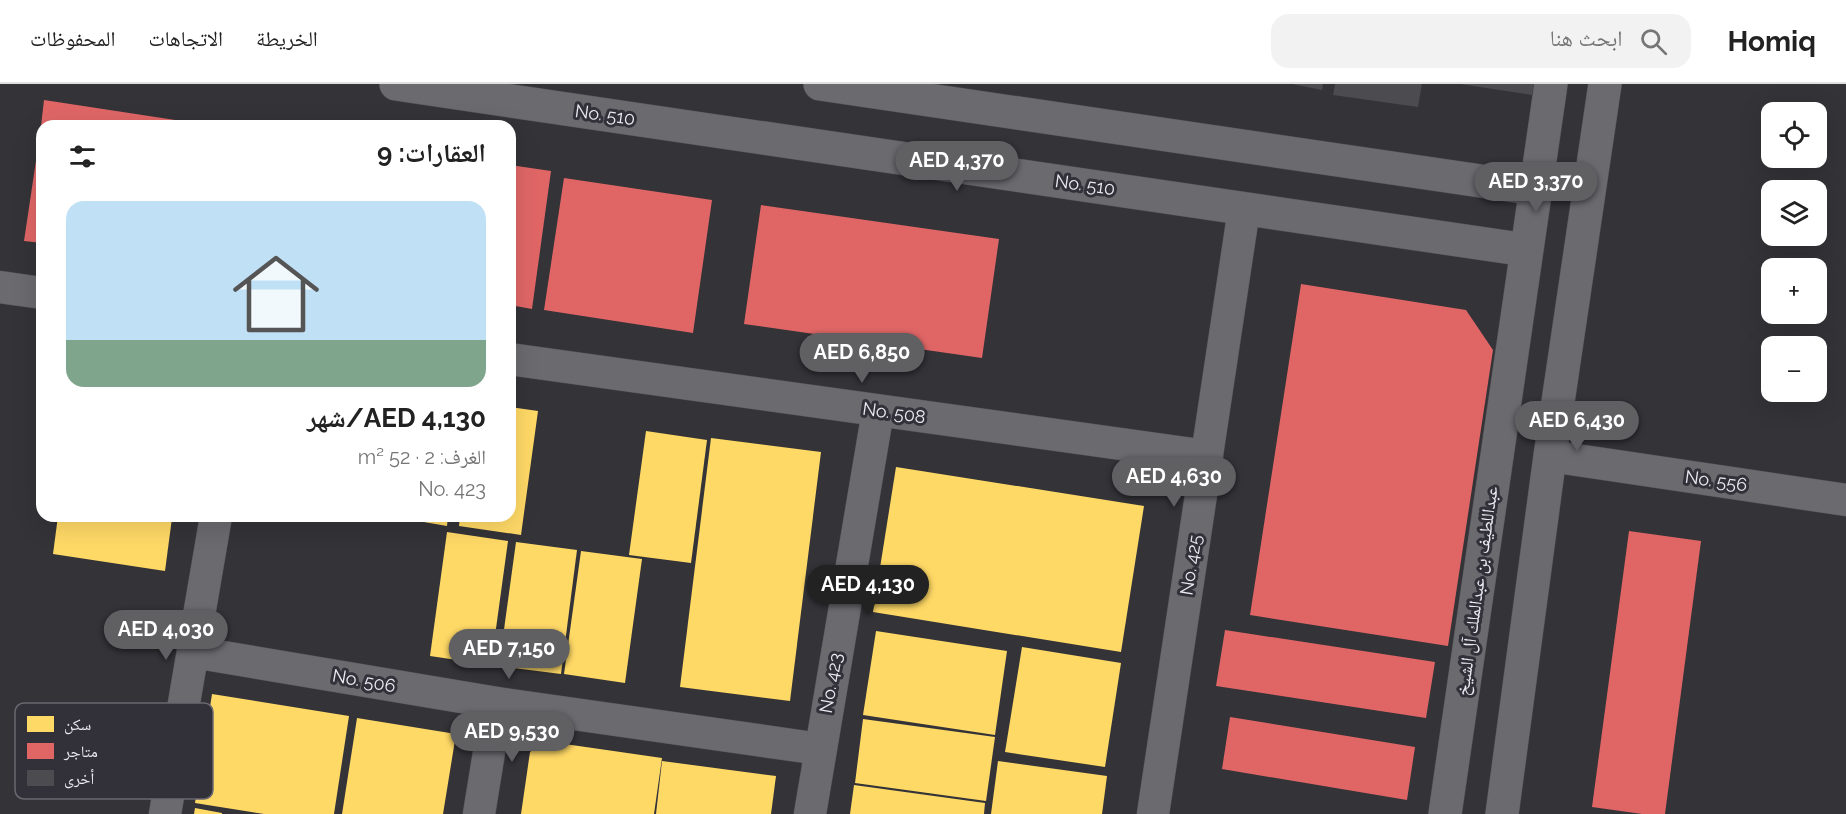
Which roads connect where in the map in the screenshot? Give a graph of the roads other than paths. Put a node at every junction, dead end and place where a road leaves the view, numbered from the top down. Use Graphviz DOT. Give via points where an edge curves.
graph roads {
  1 [pos="396,84"];
  2 [pos="1551,84"];
  3 [pos="1605,84"];
  4 [pos="831,85"];
  5 [pos="1479,181"];
  6 [pos="1535,189"];
  7 [pos="1244,208"];
  8 [pos="1472,242"];
  9 [pos="1526,250"];
  10 [pos="0,287"];
  11 [pos="36,292"];
  12 [pos="516,360"];
  13 [pos="878,411"];
  14 [pos="1207,456"];
  15 [pos="1550,456"];
  16 [pos="1846,500"];
  17 [pos="215,522"];
  18 [pos="193,652"];
  19 [pos="184,703"];
  20 [pos="496,704"];
  21 [pos="820,749"];
  22 [pos="168,799"];
  23 [pos="165,814"];
  24 [pos="479,814"];
  25 [pos="810,814"];
  26 [pos="1153,814"];
  27 [pos="1445,814"];
  28 [pos="1502,814"];
  1 -- 7 [label="street, No. 510"];
  2 -- 6 [label="street, عبداللطيف بن عبدالملك آل الشيخ"];
  3 -- 15 [label="street"];
  4 -- 5 [label="street"];
  5 -- 6 [label="street"];
  5 -- 8 [label="street" via="1497,188 1509,199 1510,212 1505,226"];
  6 -- 9 [label="street, عبداللطيف بن عبدالملك آل الشيخ"];
  7 -- 8 [label="street, No. 510"];
  7 -- 14 [label="street, No. 425"];
  8 -- 9 [label="street, No. 510"];
  9 -- 27 [label="street, عبداللطيف بن عبدالملك آل الشيخ"];
  10 -- 11 [label="street"];
  12 -- 13 [label="street, No. 508"];
  13 -- 14 [label="street, No. 508"];
  13 -- 21 [label="street, No. 423"];
  14 -- 26 [label="street, No. 425"];
  15 -- 16 [label="street, No. 556"];
  15 -- 28 [label="street"];
  17 -- 18 [label="street"];
  18 -- 19 [label="street"];
  18 -- 20 [label="street, No. 506"];
  20 -- 21 [label="street, No. 506"];
  20 -- 24 [label="street"];
  21 -- 25 [label="street, No. 423"];
  22 -- 23 [label="street"];
}
